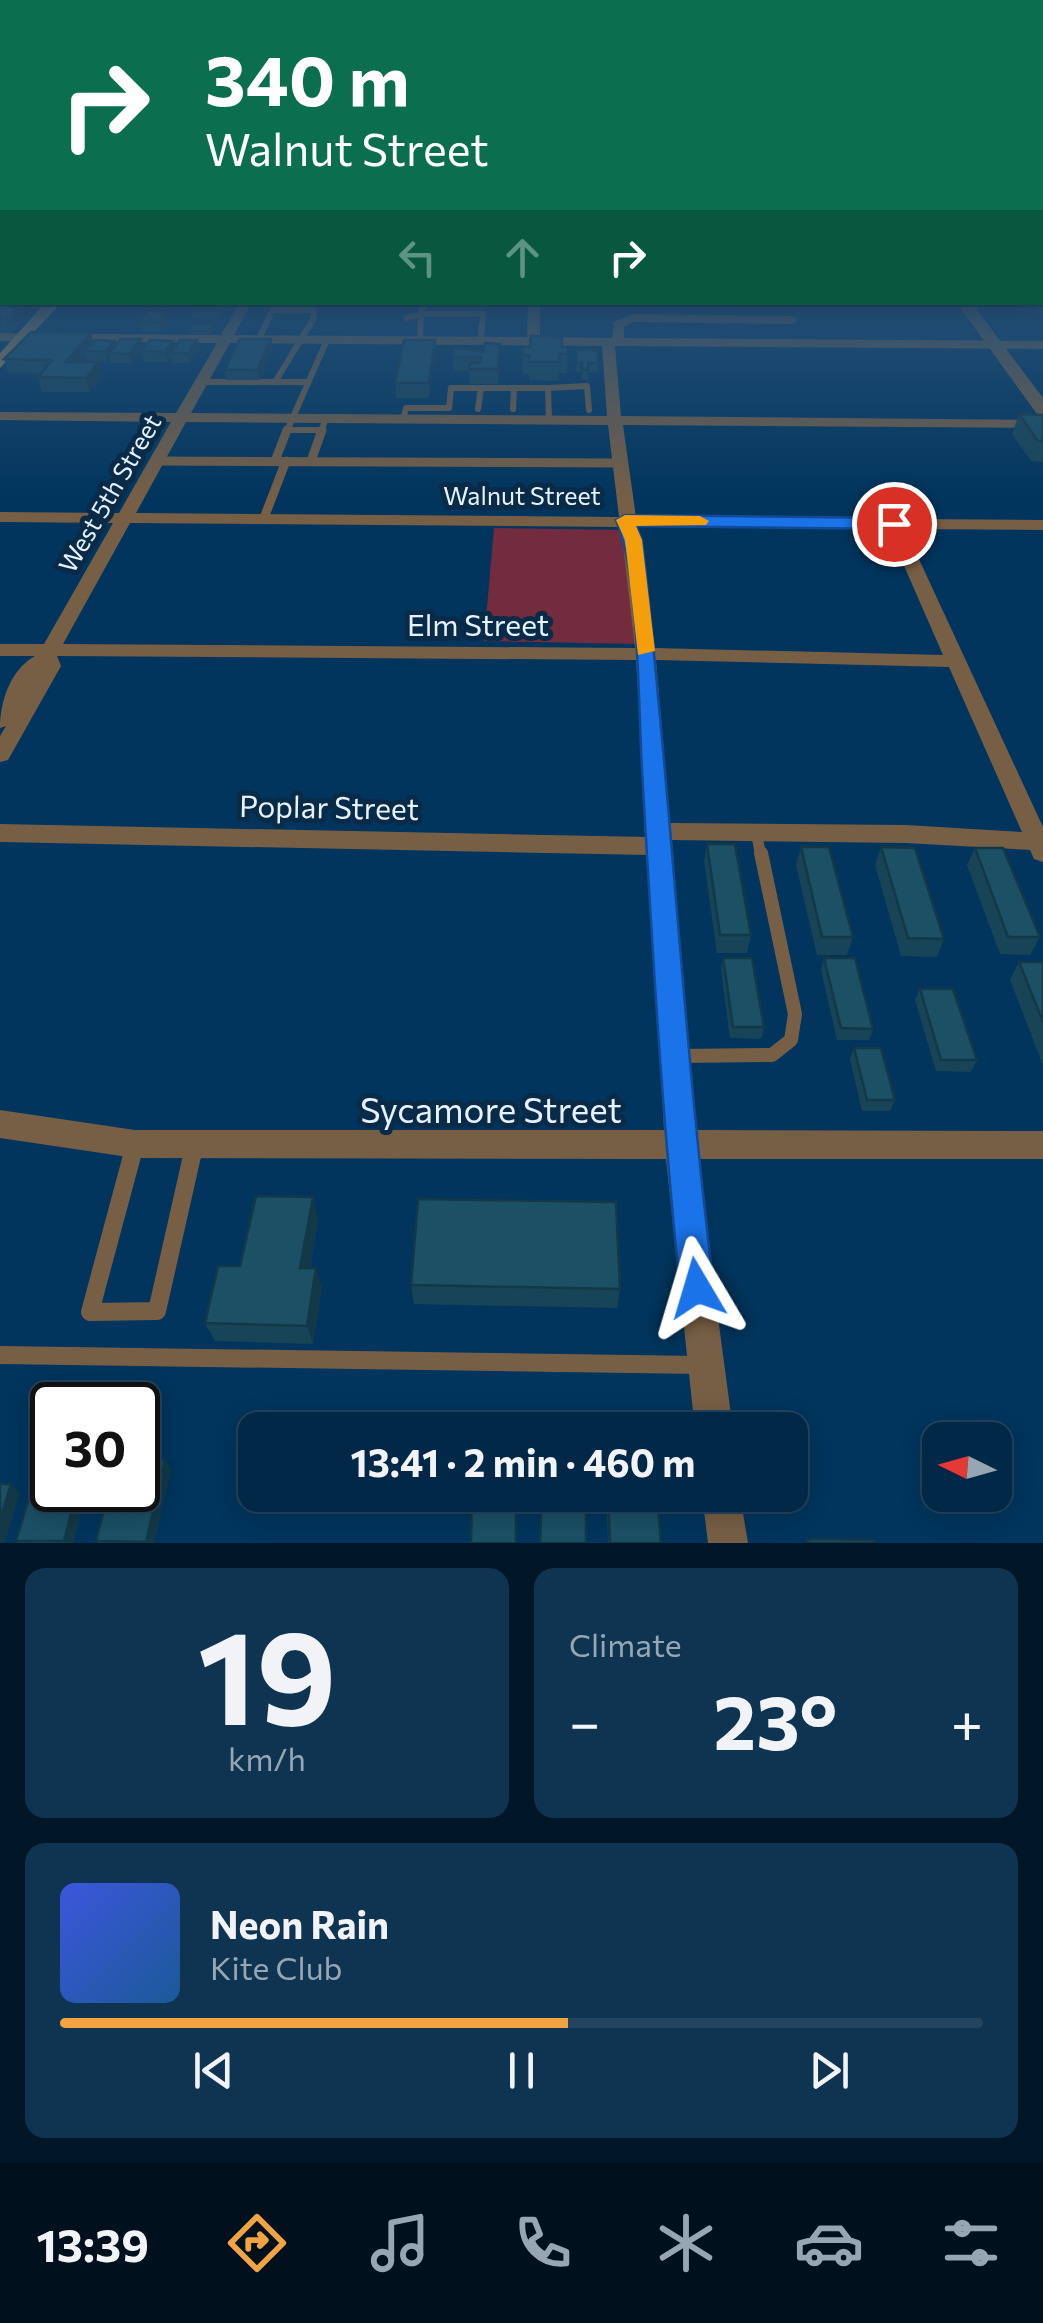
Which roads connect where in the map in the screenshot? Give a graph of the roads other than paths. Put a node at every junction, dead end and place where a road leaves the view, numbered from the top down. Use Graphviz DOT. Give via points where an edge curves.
graph roads {
  1 [pos="216,357"];
  2 [pos="288,357"];
  3 [pos="318,357"];
  4 [pos="613,357"];
  5 [pos="1003,357"];
  6 [pos="203,382"];
  7 [pos="276,382"];
  8 [pos="305,382"];
  9 [pos="481,388"];
  10 [pos="514,388"];
  11 [pos="548,388"];
  12 [pos="478,409"];
  13 [pos="513,410"];
  14 [pos="589,410"];
  15 [pos="1043,410"];
  16 [pos="0,416"];
  17 [pos="182,419"];
  18 [pos="403,420"];
  19 [pos="549,421"];
  20 [pos="612,421"];
  21 [pos="1043,424"];
  22 [pos="290,425"];
  23 [pos="323,425"];
  24 [pos="159,461"];
  25 [pos="280,461"];
  26 [pos="312,461"];
  27 [pos="617,463"];
  28 [pos="0,517"];
  29 [pos="128,518"];
  30 [pos="264,518"];
  31 [pos="625,520"];
  32 [pos="894,524"];
  33 [pos="1043,524"];
  34 [pos="0,650"];
  35 [pos="48,654"];
  36 [pos="646,654"];
  37 [pos="956,661"];
  38 [pos="0,720"];
  39 [pos="0,756"];
  40 [pos="756,832"];
  41 [pos="0,834"];
  42 [pos="656,839"];
  43 [pos="1041,846"];
  44 [pos="673,1056"];
  45 [pos="0,1124"];
  46 [pos="135,1144"];
  47 [pos="194,1144"];
  48 [pos="1043,1144"];
  49 [pos="680,1146"];
  50 [pos="0,1355"];
  51 [pos="706,1365"];
  52 [pos="712,1412"];
  53 [pos="723,1512"];
  54 [pos="728,1543"];
  1 -- 6 [label="street, West 5th Street"];
  2 -- 7 [label="lane"];
  3 -- 8 [label="lane"];
  4 -- 20 [label="street"];
  5 -- 15 [label="street"];
  6 -- 7 [label="lane"];
  6 -- 17 [label="street, West 5th Street"];
  7 -- 8 [label="lane"];
  8 -- 22 [label="lane"];
  9 -- 10 [label="lane"];
  9 -- 12 [label="lane"];
  9 -- 18 [label="lane" via="452,388 449,408 406,408"];
  10 -- 11 [label="lane"];
  10 -- 13 [label="lane"];
  11 -- 14 [label="lane" via="587,386"];
  11 -- 19 [label="lane"];
  16 -- 17 [label="street"];
  17 -- 22 [label="street"];
  17 -- 24 [label="street, West 5th Street"];
  18 -- 19 [label="street"];
  18 -- 23 [label="street"];
  19 -- 20 [label="street"];
  20 -- 21 [label="street"];
  20 -- 27 [label="street"];
  22 -- 23 [label="street"];
  22 -- 25 [label="lane"];
  23 -- 26 [label="lane"];
  24 -- 25 [label="lane"];
  24 -- 29 [label="street, West 5th Street"];
  25 -- 26 [label="lane"];
  25 -- 30 [label="lane"];
  26 -- 27 [label="lane"];
  27 -- 31 [label="street"];
  28 -- 29 [label="street, Walnut Street"];
  29 -- 30 [label="street, Walnut Street"];
  29 -- 35 [label="street, West 5th Street"];
  30 -- 31 [label="street, Walnut Street"];
  31 -- 32 [label="street, Walnut Street"];
  31 -- 36 [label="street" via="634,540"];
  32 -- 33 [label="street, Walnut Street"];
  32 -- 37 [label="street"];
  34 -- 35 [label="street, Elm Street"];
  35 -- 36 [label="street, Elm Street"];
  35 -- 38 [label="street, West 5th Street" via="32,666"];
  35 -- 39 [label="street, West 5th Street" via="51,666"];
  36 -- 37 [label="street, Elm Street"];
  36 -- 42 [label="street"];
  37 -- 43 [label="street"];
  40 -- 42 [label="street, Poplar Street"];
  40 -- 43 [label="street, Poplar Street"];
  40 -- 44 [label="lane" via="795,1014 794,1039 772,1056"];
  41 -- 42 [label="street, Poplar Street"];
  42 -- 44 [label="street"];
  44 -- 49 [label="street"];
  45 -- 46 [label="street, Sycamore Street"];
  46 -- 47 [label="street, Sycamore Street"];
  46 -- 47 [label="lane" via="90,1312 156,1311"];
  47 -- 49 [label="street, Sycamore Street"];
  48 -- 49 [label="street, Sycamore Street"];
  49 -- 51 [label="street"];
  50 -- 51 [label="lane"];
  51 -- 52 [label="street"];
  53 -- 54 [label="street"];
}
